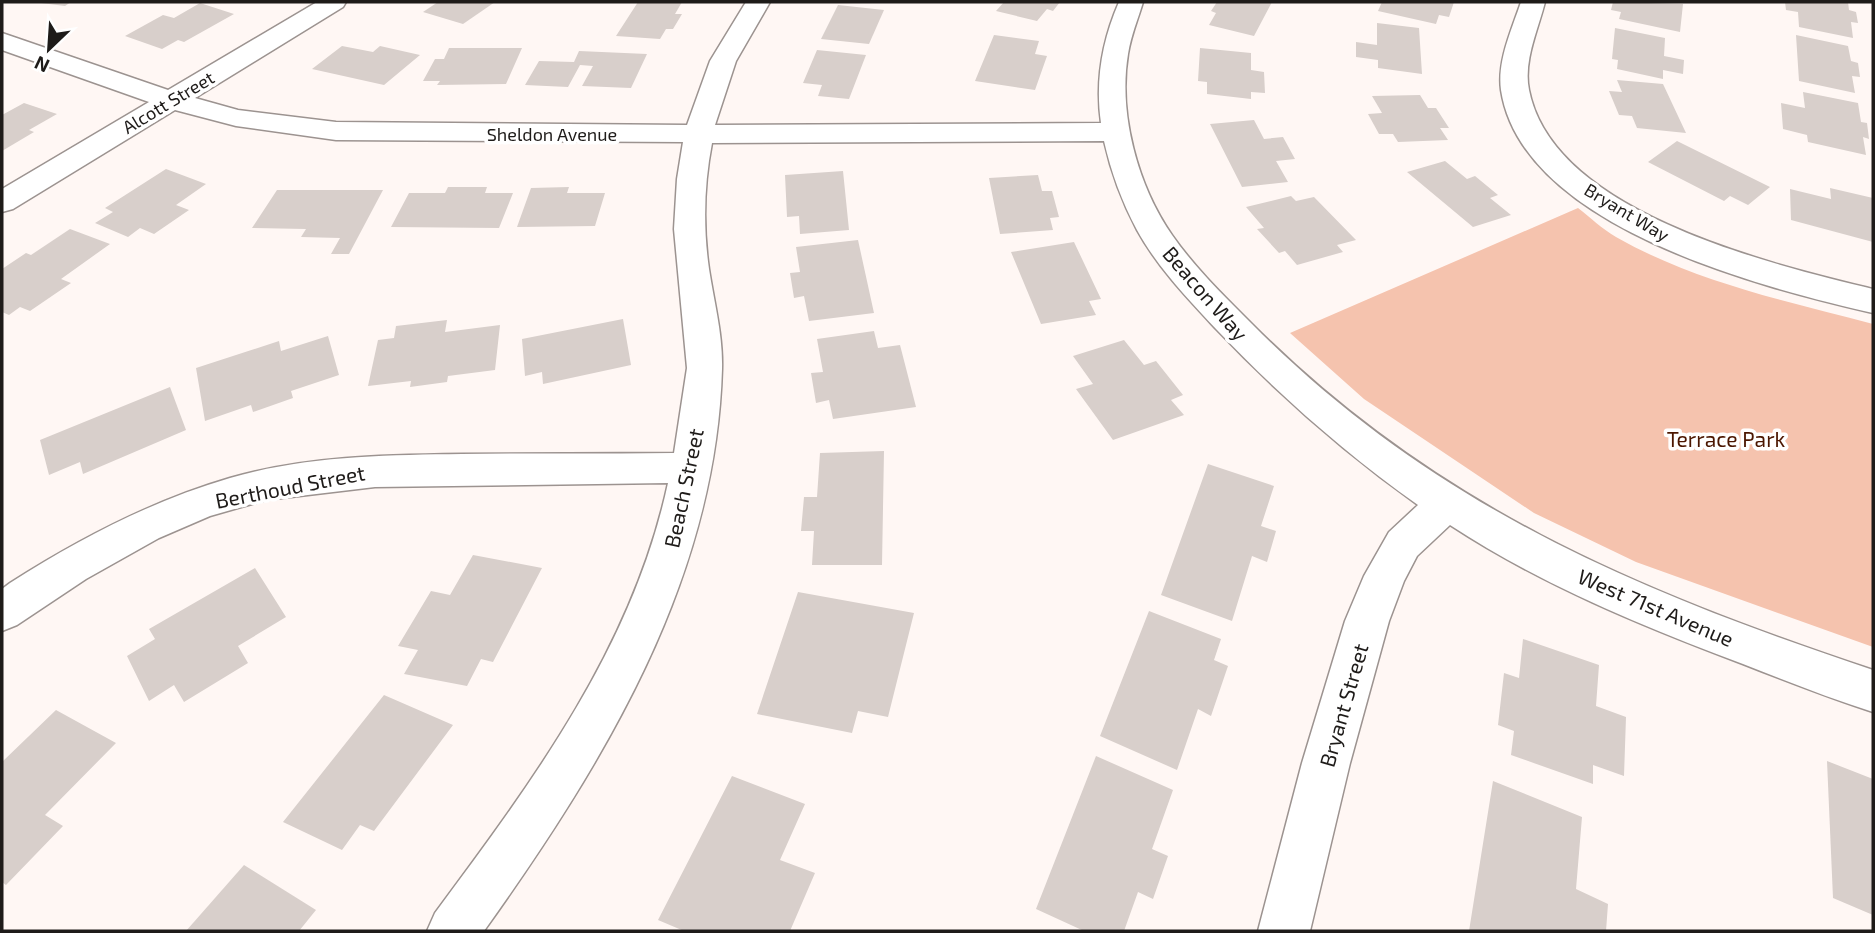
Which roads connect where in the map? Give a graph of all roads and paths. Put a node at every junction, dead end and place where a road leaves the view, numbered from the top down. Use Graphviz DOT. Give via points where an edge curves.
graph roads {
  1 [pos="334,2"];
  2 [pos="758,2"];
  3 [pos="1131,2"];
  4 [pos="1533,2"];
  5 [pos="2,41"];
  6 [pos="170,100"];
  7 [pos="1115,132"];
  8 [pos="698,134"];
  9 [pos="2,202"];
  10 [pos="1873,301"];
  11 [pos="691,468"];
  12 [pos="1448,502"];
  13 [pos="2,612"];
  14 [pos="1873,691"];
  15 [pos="453,931"];
  16 [pos="1284,931"];
  1 -- 6 [label="street, Alcott Street"];
  2 -- 8 [label="street, Beach Street" via="724,59"];
  3 -- 7 [label="street, Beacon Way" via="1112,75"];
  4 -- 10 [label="street, Bryant Way" via="1514,88 1520,113 1545,152 1571,177 1608,204 1706,254"];
  5 -- 6 [label="street, Sheldon Avenue"];
  6 -- 8 [label="street, Sheldon Avenue" via="236,118 336,131"];
  6 -- 9 [label="street, Alcott Street"];
  7 -- 8 [label="street, Sheldon Avenue"];
  7 -- 12 [label="street, Beacon Way" via="1148,223 1192,282 1323,412"];
  8 -- 11 [label="street, Beach Street" via="689,222 703,326 704,381"];
  11 -- 13 [label="street, Berthoud Street" via="374,470 244,490 197,504 99,549"];
  11 -- 15 [label="street, Beach Street" via="657,592 628,659 584,738"];
  12 -- 14 [label="street, West 71st Avenue" via="1516,544 1634,601"];
  12 -- 16 [label="street, Bryant Street" via="1403,544 1367,621"];
}
